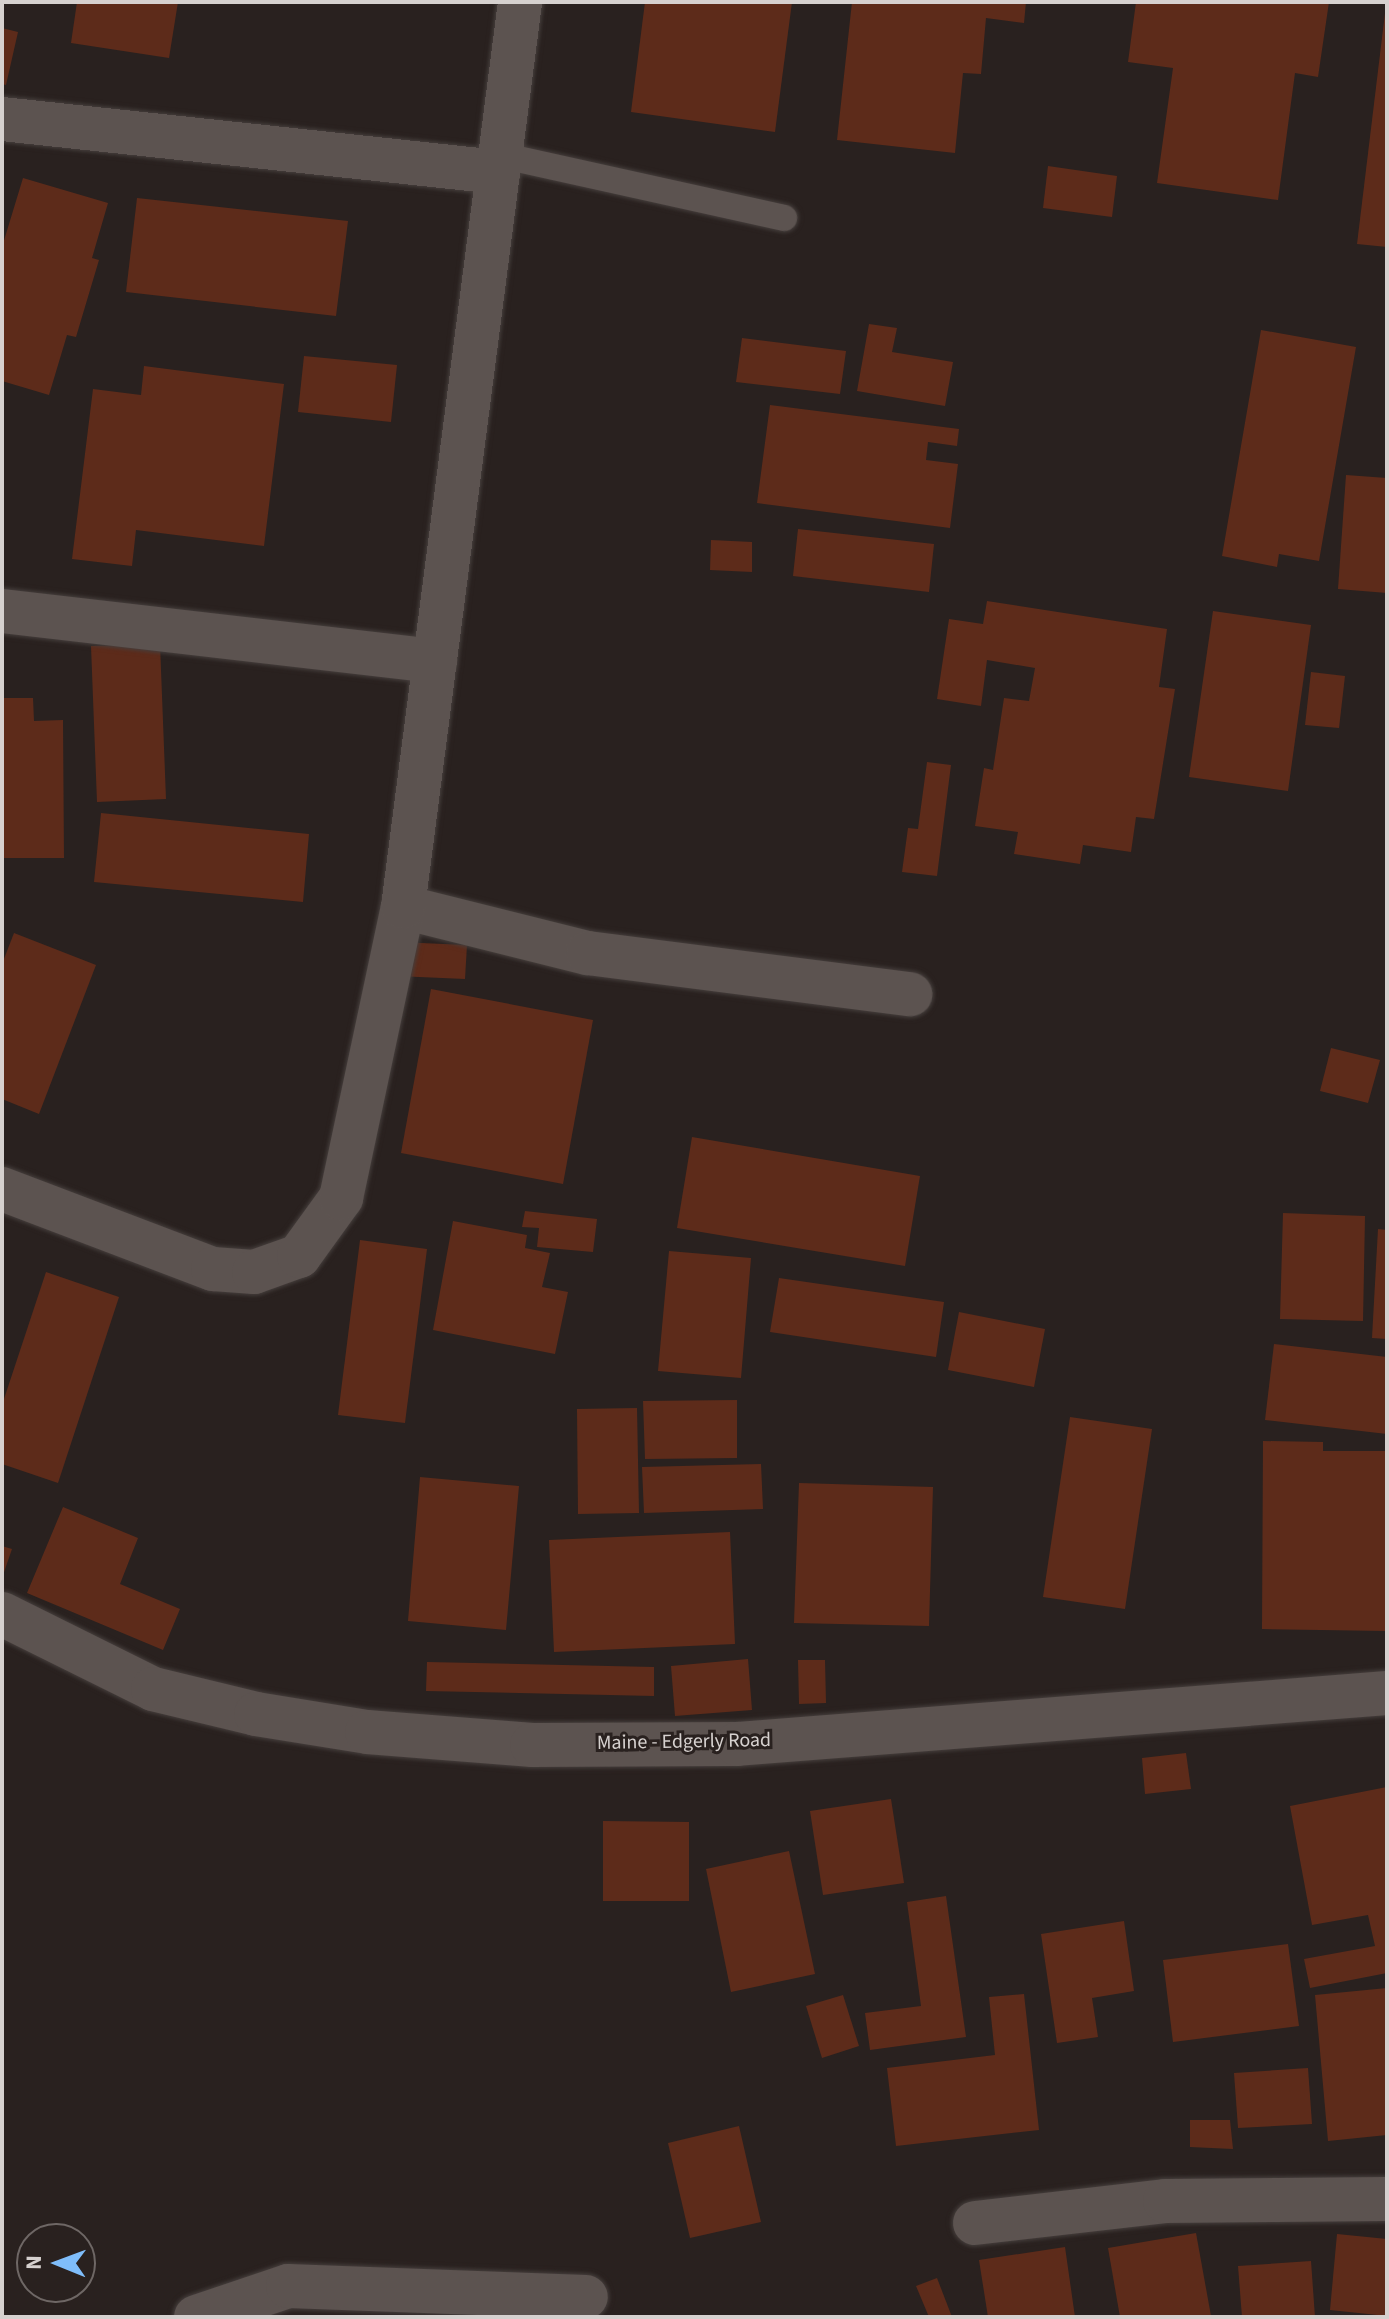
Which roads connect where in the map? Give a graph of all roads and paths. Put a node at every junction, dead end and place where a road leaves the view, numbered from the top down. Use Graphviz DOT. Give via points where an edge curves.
graph roads {
  1 [pos="520,2"];
  2 [pos="2,119"];
  3 [pos="499,163"];
  4 [pos="784,218"];
  5 [pos="2,611"];
  6 [pos="435,661"];
  7 [pos="403,907"];
  8 [pos="910,994"];
  9 [pos="2,1189"];
  10 [pos="2,1614"];
  11 [pos="1387,1693"];
  12 [pos="1387,2199"];
  13 [pos="975,2223"];
  14 [pos="586,2297"];
  15 [pos="196,2317"];
  1 -- 3 [label="street"];
  2 -- 3 [label="street"];
  3 -- 4 [label="lane"];
  3 -- 6 [label="street"];
  5 -- 6 [label="street"];
  6 -- 7 [label="street"];
  7 -- 8 [label="street" via="588,953"];
  7 -- 9 [label="street" via="341,1198 299,1256 254,1272 213,1269"];
  10 -- 11 [label="street, Maine - Edgerly Road" via="153,1689 367,1732 532,1745 737,1744"];
  12 -- 13 [label="street" via="1165,2201"];
  14 -- 15 [label="street" via="288,2286"];
}
